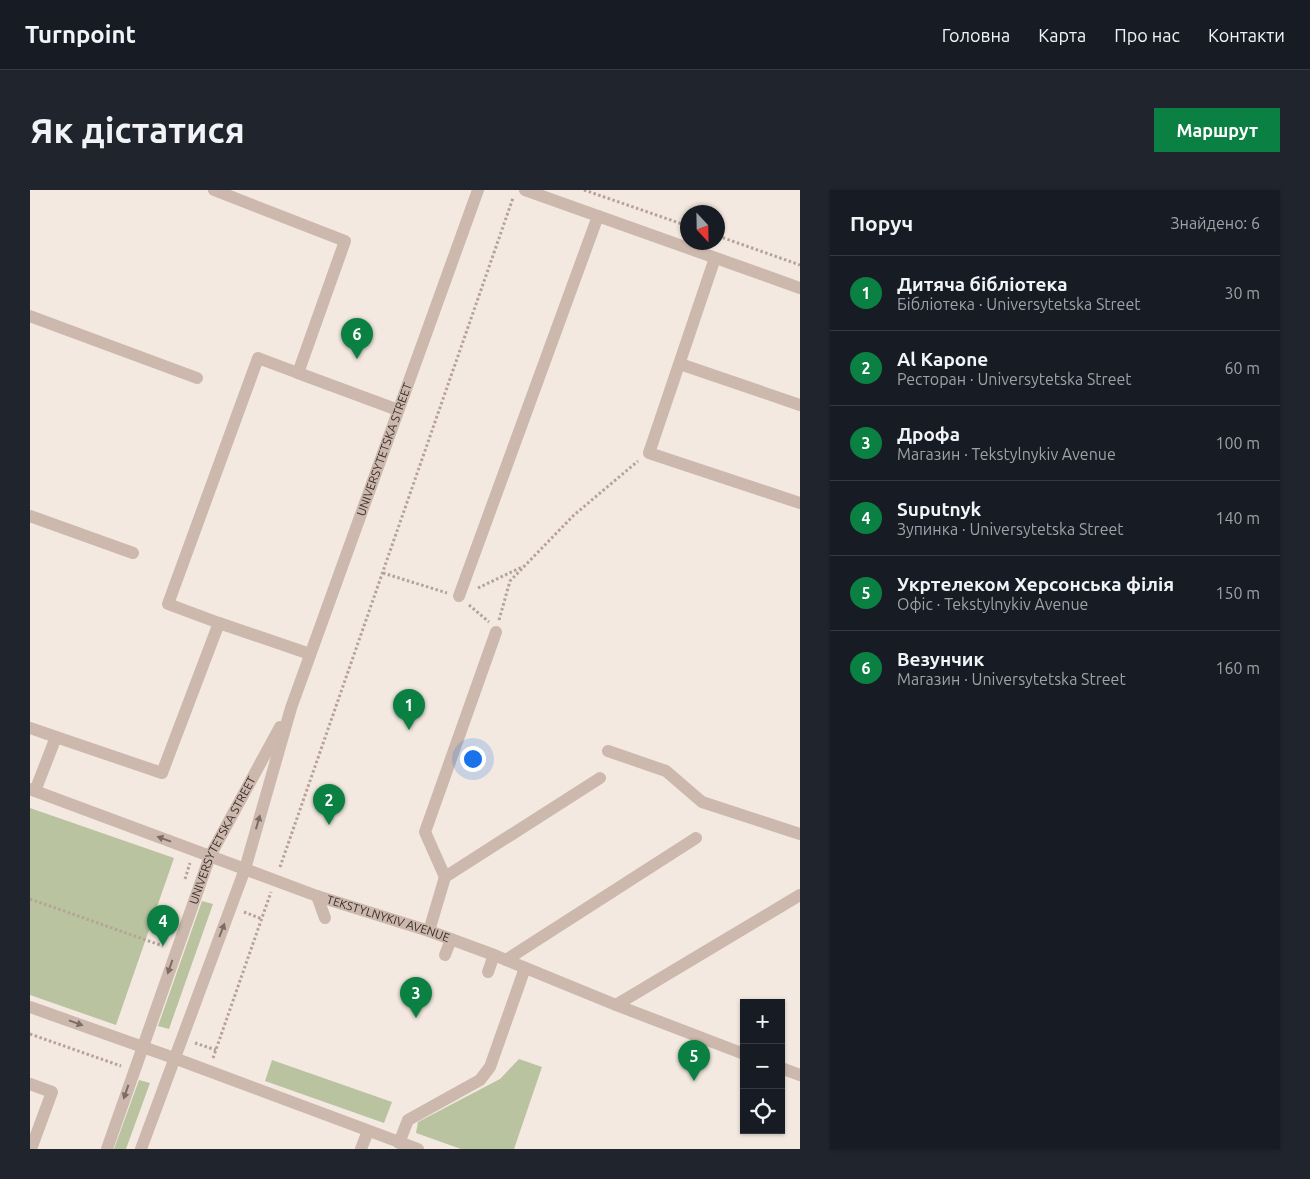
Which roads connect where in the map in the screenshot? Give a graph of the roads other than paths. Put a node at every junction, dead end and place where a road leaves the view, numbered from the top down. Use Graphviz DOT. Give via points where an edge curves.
graph roads {
  1 [pos="214,190"];
  2 [pos="478,190"];
  3 [pos="525,190"];
  4 [pos="598,216"];
  5 [pos="715,258"];
  6 [pos="800,288"];
  7 [pos="30,316"];
  8 [pos="680,364"];
  9 [pos="298,373"];
  10 [pos="197,378"];
  11 [pos="800,405"];
  12 [pos="398,410"];
  13 [pos="800,503"];
  14 [pos="30,516"];
  15 [pos="133,552"];
  16 [pos="459,596"];
  17 [pos="219,623"];
  18 [pos="496,632"];
  19 [pos="310,654"];
  20 [pos="291,708"];
  21 [pos="30,728"];
  22 [pos="56,737"];
  23 [pos="608,751"];
  24 [pos="600,778"];
  25 [pos="32,790"];
  26 [pos="800,834"];
  27 [pos="696,838"];
  28 [pos="210,856"];
  29 [pos="245,869"];
  30 [pos="445,877"];
  31 [pos="800,895"];
  32 [pos="318,896"];
  33 [pos="325,918"];
  34 [pos="429,931"];
  35 [pos="451,939"];
  36 [pos="445,955"];
  37 [pos="500,957"];
  38 [pos="525,968"];
  39 [pos="488,972"];
  40 [pos="616,1004"];
  41 [pos="30,1007"];
  42 [pos="142,1047"];
  43 [pos="740,1052"];
  44 [pos="174,1058"];
  45 [pos="785,1069"];
  46 [pos="800,1075"];
  47 [pos="30,1084"];
  48 [pos="368,1131"];
  49 [pos="399,1142"];
  50 [pos="31,1149"];
  51 [pos="107,1149"];
  52 [pos="141,1149"];
  53 [pos="361,1149"];
  54 [pos="418,1149"];
  1 -- 9 [label="street" via="345,241"];
  2 -- 12 [label="street, UNIVERSYTETSKA STREET"];
  3 -- 4 [label="street"];
  4 -- 5 [label="street"];
  4 -- 16 [label="street"];
  5 -- 6 [label="street"];
  5 -- 8 [label="street"];
  7 -- 10 [label="street"];
  8 -- 11 [label="street"];
  8 -- 13 [label="street" via="648,453"];
  9 -- 12 [label="street"];
  9 -- 17 [label="street" via="258,358 168,604"];
  12 -- 19 [label="street, UNIVERSYTETSKA STREET"];
  14 -- 15 [label="street"];
  17 -- 19 [label="street"];
  17 -- 22 [label="street" via="162,773"];
  18 -- 30 [label="street" via="425,832"];
  19 -- 20 [label="street, UNIVERSYTETSKA STREET"];
  20 -- 28 [label="street, UNIVERSYTETSKA STREET"];
  29 -- 20 [label="street, UNIVERSYTETSKA STREET, one-way"];
  21 -- 22 [label="street"];
  22 -- 25 [label="street"];
  23 -- 26 [label="street" via="666,771 702,802"];
  24 -- 30 [label="street"];
  28 -- 25 [label="street, TEKSTYLNYKIV AVENUE, one-way"];
  27 -- 37 [label="street"];
  28 -- 29 [label="street, TEKSTYLNYKIV AVENUE"];
  28 -- 42 [label="street, UNIVERSYTETSKA STREET, one-way"];
  29 -- 32 [label="street, TEKSTYLNYKIV AVENUE"];
  44 -- 29 [label="street, UNIVERSYTETSKA STREET, one-way"];
  30 -- 34 [label="street"];
  31 -- 40 [label="street"];
  32 -- 33 [label="street"];
  32 -- 34 [label="street, TEKSTYLNYKIV AVENUE"];
  34 -- 35 [label="street, TEKSTYLNYKIV AVENUE"];
  35 -- 36 [label="street"];
  35 -- 37 [label="street, TEKSTYLNYKIV AVENUE"];
  37 -- 38 [label="street, TEKSTYLNYKIV AVENUE"];
  37 -- 39 [label="street"];
  38 -- 40 [label="street, TEKSTYLNYKIV AVENUE"];
  38 -- 49 [label="street" via="486,1074 408,1120"];
  40 -- 43 [label="street, TEKSTYLNYKIV AVENUE"];
  41 -- 42 [label="street, one-way"];
  42 -- 44 [label="street"];
  42 -- 51 [label="street, UNIVERSYTETSKA STREET, one-way"];
  44 -- 48 [label="street"];
  44 -- 52 [label="street, UNIVERSYTETSKA STREET"];
  45 -- 46 [label="street"];
  47 -- 50 [label="street" via="52,1092"];
  48 -- 49 [label="street"];
  48 -- 53 [label="street"];
  49 -- 54 [label="street"];
}
